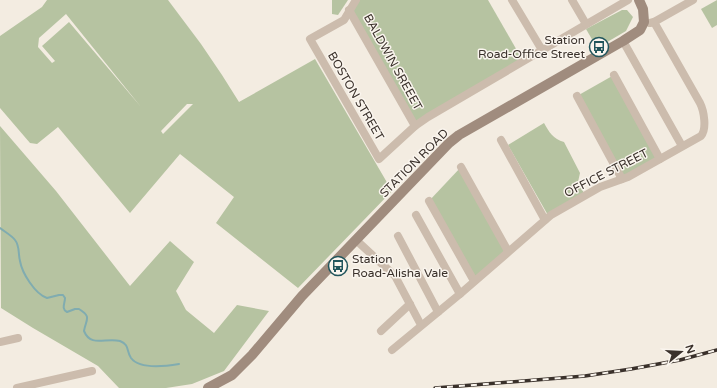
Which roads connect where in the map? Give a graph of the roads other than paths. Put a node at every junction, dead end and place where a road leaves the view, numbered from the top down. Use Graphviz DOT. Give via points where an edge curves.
graph roads {
  1 [pos="356,0"];
  2 [pos="512,0"];
  3 [pos="572,0"];
  4 [pos="628,0"];
  5 [pos="639,0"];
  6 [pos="692,0"];
  7 [pos="350,10"];
  8 [pos="648,22"];
  9 [pos="586,24"];
  10 [pos="624,41"];
  11 [pos="542,50"];
  12 [pos="614,75"];
  13 [pos="577,96"];
  14 [pos="415,126"];
  15 [pos="501,140"];
  16 [pos="682,146"];
  17 [pos="660,159"];
  18 [pos="461,167"];
  19 [pos="622,179"];
  20 [pos="429,201"];
  21 [pos="416,215"];
  22 [pos="545,220"];
  23 [pos="398,236"];
  24 [pos="356,240"];
  25 [pos="508,251"];
  26 [pos="474,281"];
  27 [pos="460,294"];
  28 [pos="410,304"];
  29 [pos="438,312"];
  30 [pos="421,325"];
  31 [pos="381,331"];
  32 [pos="18,338"];
  33 [pos="0,342"];
  34 [pos="392,350"];
  35 [pos="92,371"];
  36 [pos="17,388"];
  37 [pos="208,388"];
  1 -- 7 [label="street"];
  2 -- 11 [label="street"];
  3 -- 9 [label="street"];
  4 -- 9 [label="street"];
  5 -- 8 [label="main road"];
  6 -- 8 [label="street"];
  7 -- 14 [label="street, BALDWIN SREEET"];
  7 -- 14 [label="street, BOSTON STREET" via="344,20 310,39 313,45 379,159"];
  8 -- 10 [label="main road, STATION ROAD"];
  8 -- 16 [label="street, OFFICE STREET" via="703,110 704,133"];
  9 -- 11 [label="street"];
  10 -- 16 [label="street"];
  10 -- 24 [label="main road, STATION ROAD" via="460,135 440,152"];
  11 -- 14 [label="street"];
  12 -- 17 [label="street"];
  13 -- 19 [label="street"];
  15 -- 22 [label="street"];
  16 -- 17 [label="street, OFFICE STREET"];
  17 -- 19 [label="street, OFFICE STREET"];
  18 -- 25 [label="street"];
  19 -- 22 [label="street, OFFICE STREET" via="600,187"];
  20 -- 26 [label="street"];
  21 -- 27 [label="street"];
  22 -- 25 [label="street, OFFICE STREET"];
  23 -- 29 [label="street"];
  24 -- 28 [label="street" via="394,276"];
  24 -- 37 [label="main road, STATION ROAD" via="302,296 252,355 232,375"];
  25 -- 26 [label="street, OFFICE STREET"];
  26 -- 27 [label="street, OFFICE STREET"];
  27 -- 29 [label="street, OFFICE STREET"];
  28 -- 30 [label="street"];
  28 -- 31 [label="street"];
  29 -- 30 [label="street, OFFICE STREET"];
  30 -- 34 [label="street, OFFICE STREET"];
  32 -- 33 [label="street"];
  35 -- 36 [label="street"];
}
